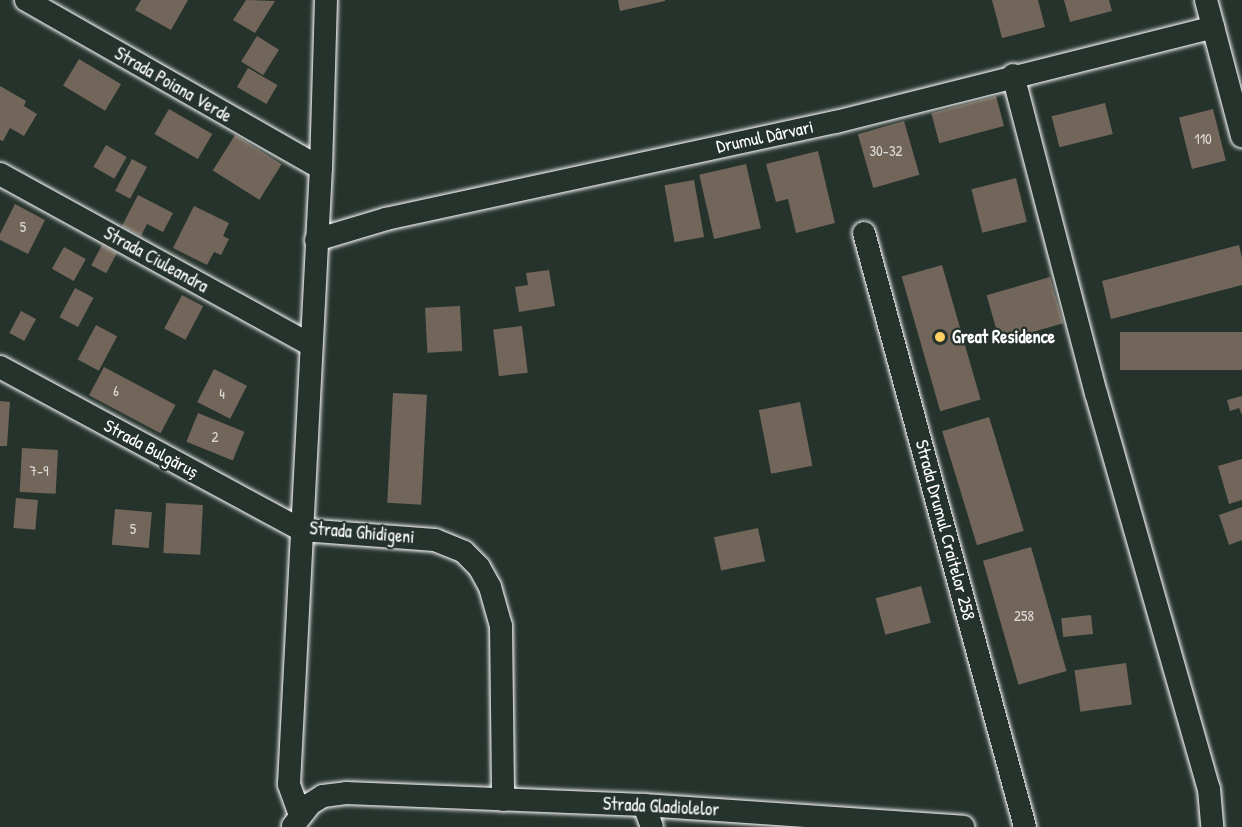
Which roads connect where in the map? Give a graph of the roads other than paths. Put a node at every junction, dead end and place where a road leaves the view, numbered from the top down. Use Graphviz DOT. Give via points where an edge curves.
graph roads {
  1 [pos="26,0"];
  2 [pos="326,0"];
  3 [pos="1206,0"];
  4 [pos="1213,27"];
  5 [pos="1013,75"];
  6 [pos="1237,98"];
  7 [pos="1242,136"];
  8 [pos="321,168"];
  9 [pos="0,174"];
  10 [pos="864,233"];
  11 [pos="316,240"];
  12 [pos="311,345"];
  13 [pos="0,367"];
  14 [pos="302,530"];
  15 [pos="503,800"];
  16 [pos="644,805"];
  17 [pos="296,821"];
  18 [pos="652,827"];
  19 [pos="963,827"];
  20 [pos="1025,827"];
  21 [pos="1212,827"];
  1 -- 8 [label="street, Strada Poiana Verde"];
  2 -- 8 [label="street, Strada Ghidigeni"];
  3 -- 4 [label="street"];
  4 -- 5 [label="street, Drumul Dârvari"];
  4 -- 6 [label="street"];
  5 -- 11 [label="street, Drumul Dârvari" via="836,122 386,219"];
  5 -- 21 [label="street" via="1096,393 1209,789"];
  6 -- 7 [label="street"];
  8 -- 11 [label="street, Strada Ghidigeni"];
  9 -- 12 [label="street, Strada Ciuleandra"];
  10 -- 20 [label="street, Strada Drumul Craitelor 258"];
  11 -- 12 [label="street, Strada Ghidigeni"];
  12 -- 14 [label="street, Strada Ghidigeni"];
  13 -- 14 [label="street, Strada Bulgăruș"];
  14 -- 15 [label="street, Strada Ghidigeni" via="435,540 464,552 479,567 490,586 501,626"];
  14 -- 17 [label="street" via="289,784"];
  15 -- 16 [label="street, Strada Gladiolelor"];
  15 -- 17 [label="street" via="323,796"];
  16 -- 18 [label="street"];
  16 -- 19 [label="street, Strada Gladiolelor"];
}
